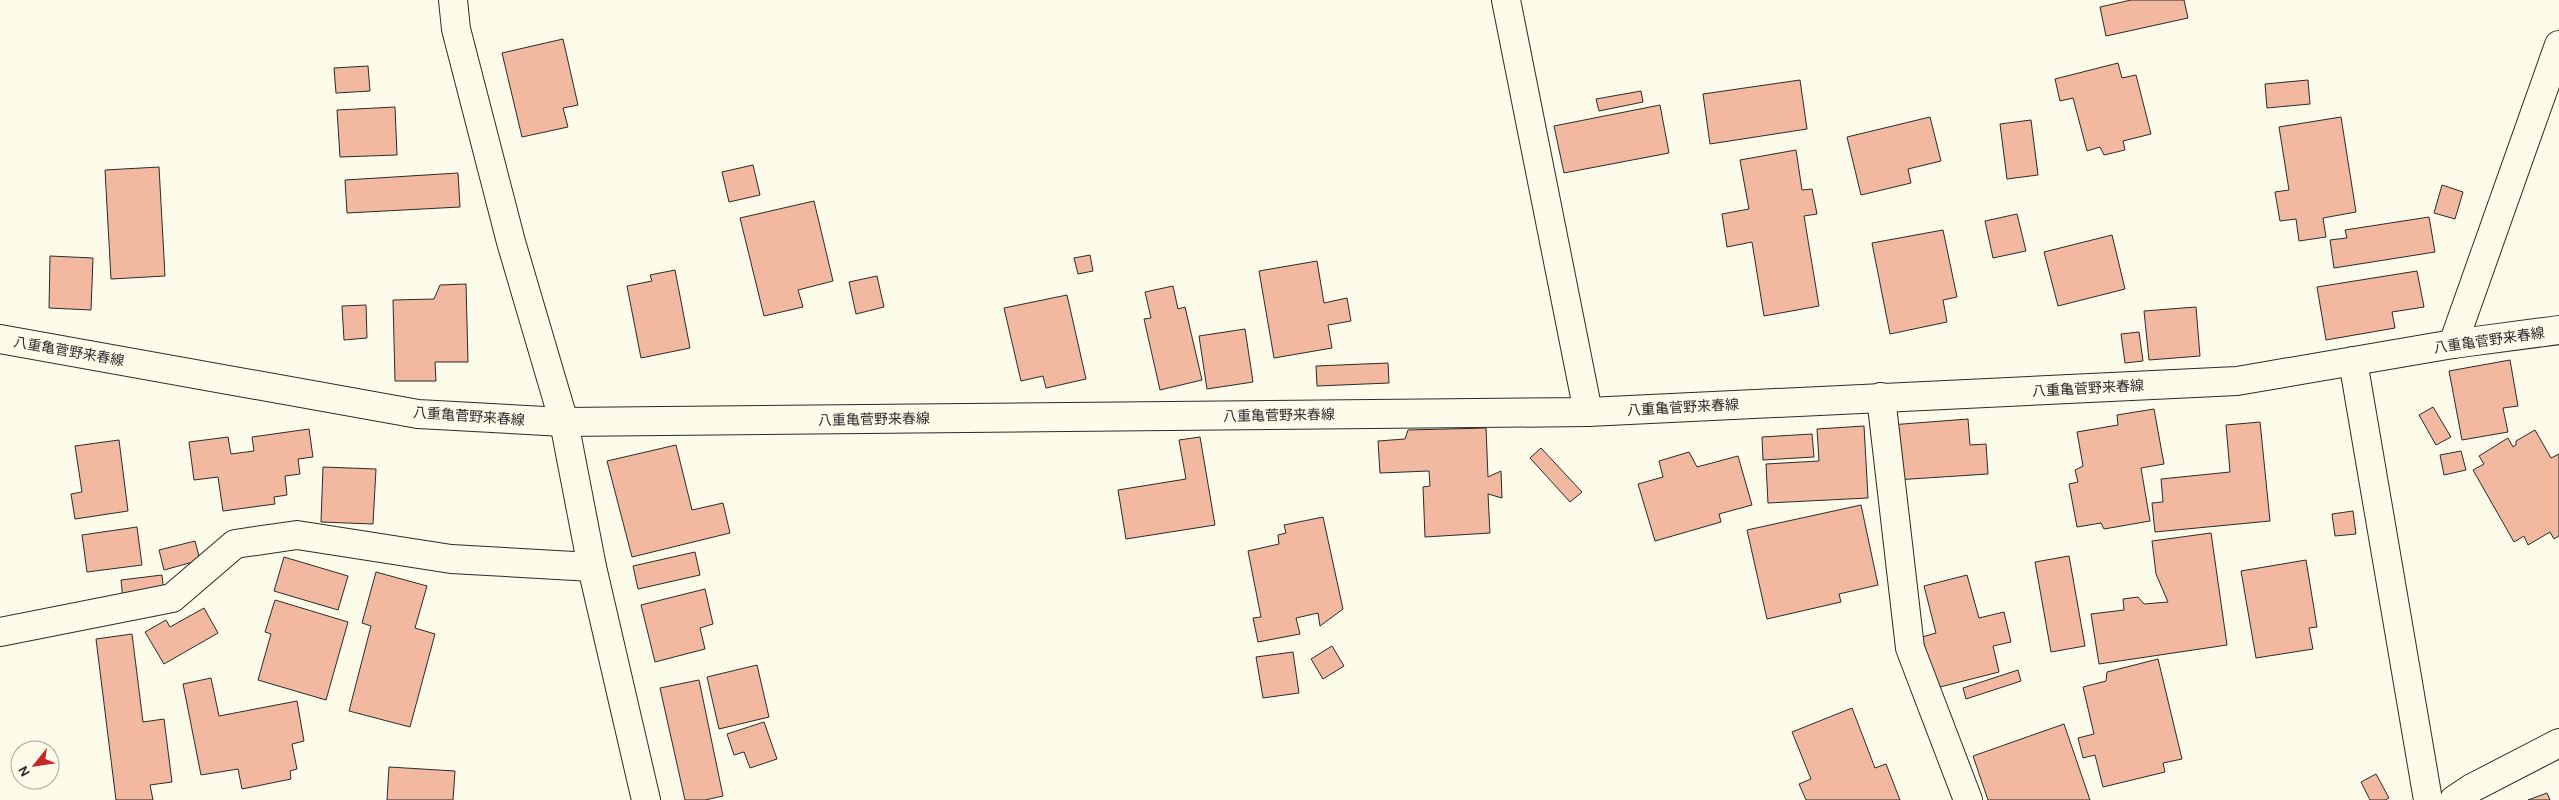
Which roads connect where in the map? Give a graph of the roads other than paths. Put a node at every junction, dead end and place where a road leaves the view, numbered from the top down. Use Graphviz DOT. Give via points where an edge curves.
graph roads {
  1 [pos="453,0"];
  2 [pos="1506,0"];
  3 [pos="2559,45"];
  4 [pos="2559,330"];
  5 [pos="0,339"];
  6 [pos="2453,344"];
  7 [pos="2353,361"];
  8 [pos="1881,397"];
  9 [pos="1588,412"];
  10 [pos="564,422"];
  11 [pos="592,567"];
  12 [pos="0,632"];
  13 [pos="2559,743"];
  14 [pos="646,800"];
  15 [pos="1968,800"];
  16 [pos="2428,800"];
  17 [pos="2454,800"];
  1 -- 10 [label="street" via="456,29 511,242"];
  2 -- 9 [label="street"];
  3 -- 6 [label="street"];
  4 -- 6 [label="street, 八重亀菅野来春線"];
  5 -- 10 [label="street, 八重亀菅野来春線" via="418,414"];
  6 -- 7 [label="street, 八重亀菅野来春線"];
  7 -- 8 [label="street, 八重亀菅野来春線" via="2237,381"];
  7 -- 16 [label="street"];
  8 -- 9 [label="street, 八重亀菅野来春線"];
  8 -- 15 [label="street" via="1910,648"];
  9 -- 10 [label="street, 八重亀菅野来春線"];
  10 -- 11 [label="street"];
  11 -- 12 [label="street" via="451,559 297,535 235,544 172,598"];
  11 -- 14 [label="street"];
  13 -- 17 [label="street"];
}
